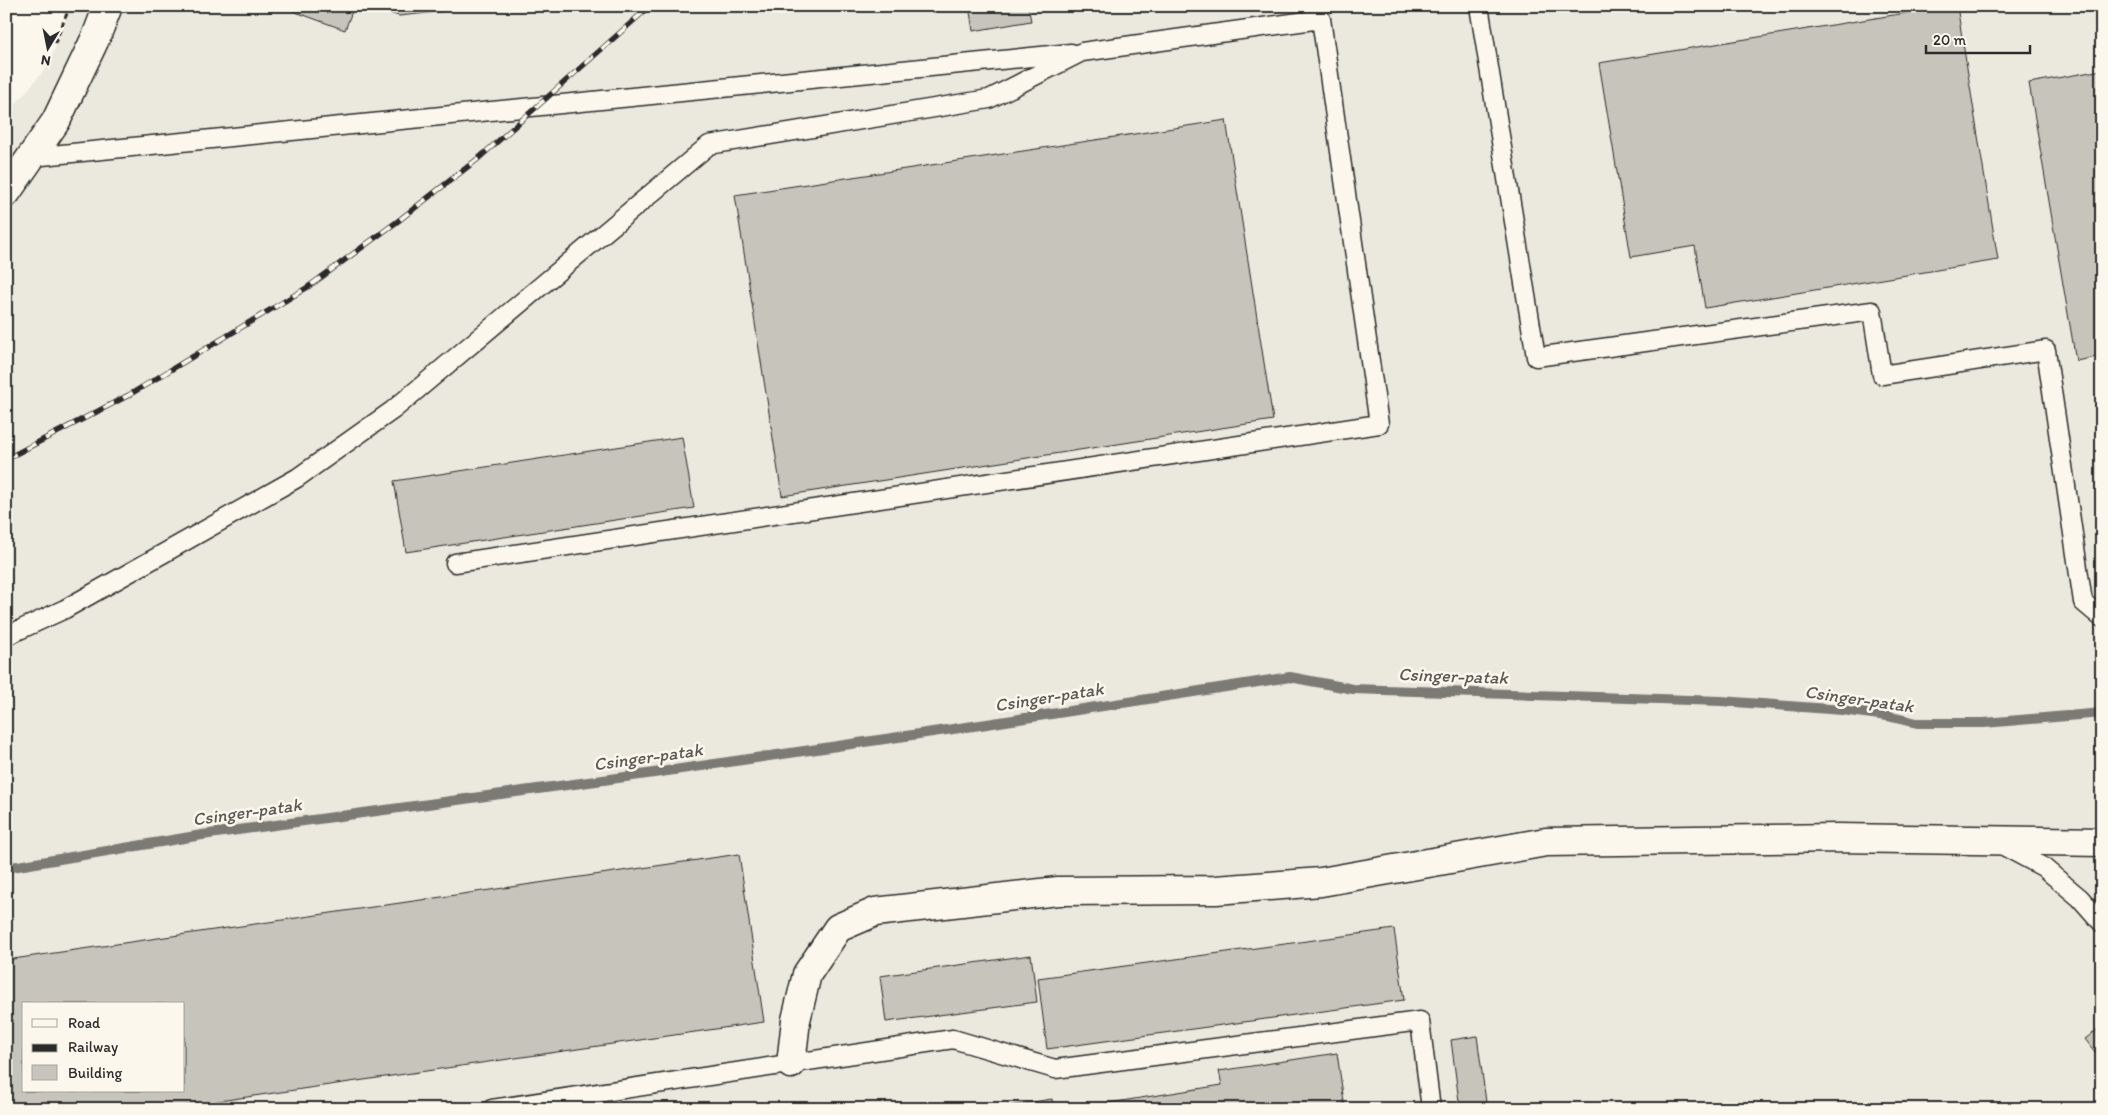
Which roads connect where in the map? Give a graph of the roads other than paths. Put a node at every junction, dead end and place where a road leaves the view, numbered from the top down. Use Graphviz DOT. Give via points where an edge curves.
graph roads {
  1 [pos="108,6"];
  2 [pos="1479,6"];
  3 [pos="1082,52"];
  4 [pos="32,157"];
  5 [pos="6,193"];
  6 [pos="455,563"];
  7 [pos="2102,618"];
  8 [pos="6,636"];
  9 [pos="1990,839"];
  10 [pos="2102,842"];
  11 [pos="2102,923"];
  12 [pos="791,1064"];
  13 [pos="492,1109"];
  14 [pos="1431,1109"];
  1 -- 4 [label="street" via="56,121"];
  2 -- 7 [label="lane" via="1536,357 1872,311 1882,375 2046,350 2083,602"];
  3 -- 4 [label="lane"];
  3 -- 6 [label="lane" via="1321,20 1379,424"];
  3 -- 8 [label="lane" via="989,99 709,145 393,410 297,478 65,609"];
  4 -- 5 [label="street"];
  9 -- 10 [label="street"];
  9 -- 11 [label="lane" via="2043,867 2080,898"];
  9 -- 12 [label="street" via="1546,842 1322,882 1216,890 1058,891 875,912 838,928 807,974 796,1020"];
  12 -- 13 [label="lane"];
  12 -- 14 [label="lane" via="953,1039 1055,1069 1420,1021"];
}
